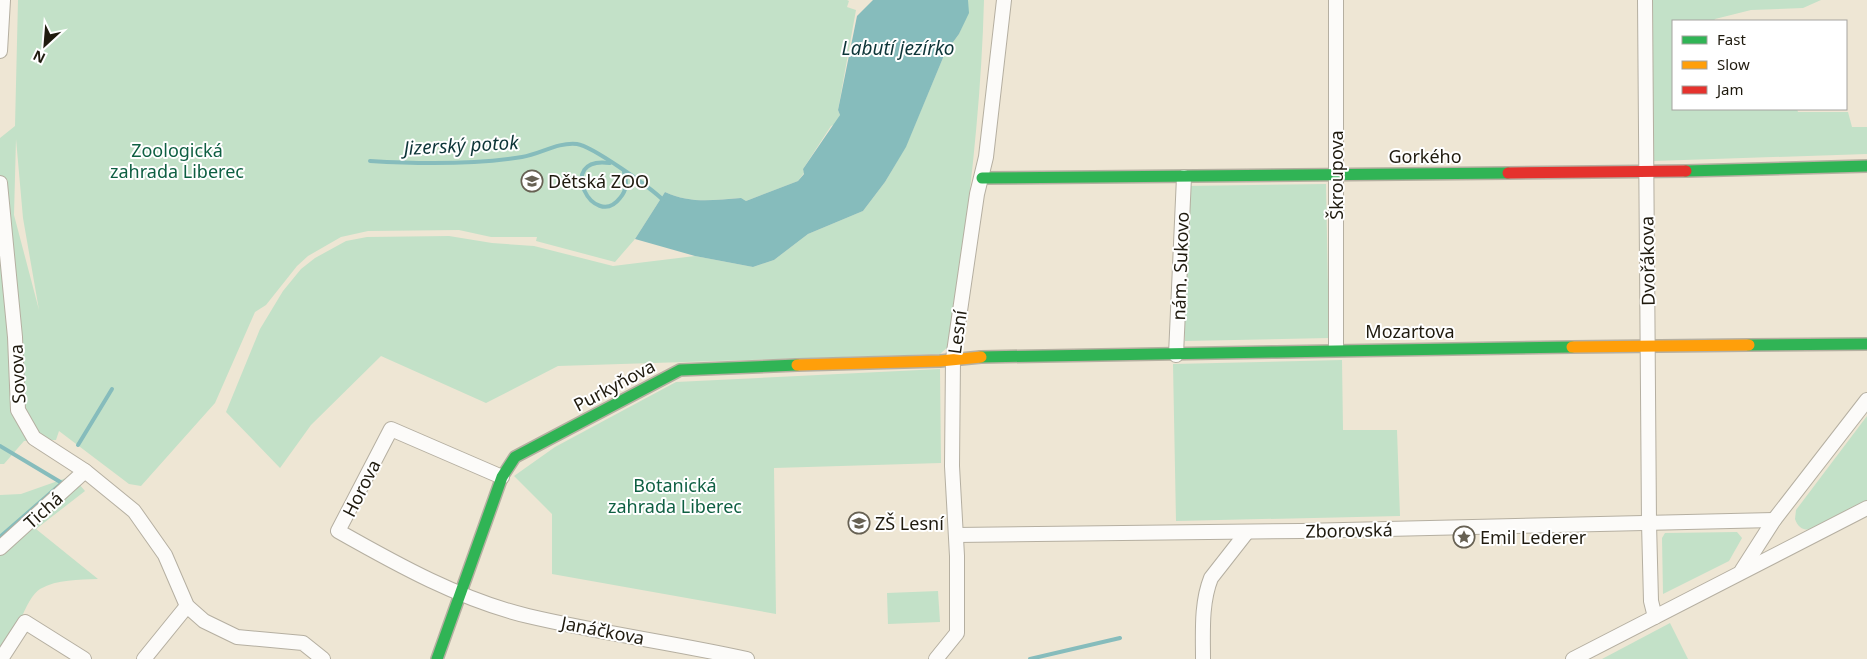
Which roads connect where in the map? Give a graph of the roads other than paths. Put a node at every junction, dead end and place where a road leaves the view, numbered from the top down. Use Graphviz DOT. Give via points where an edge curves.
graph roads {
  1 [pos="3,0"];
  2 [pos="1004,0"];
  3 [pos="1336,0"];
  4 [pos="1645,0"];
  5 [pos="0,51"];
  6 [pos="1867,166"];
  7 [pos="1646,172"];
  8 [pos="1336,174"];
  9 [pos="1184,177"];
  10 [pos="982,178"];
  11 [pos="0,183"];
  12 [pos="1867,344"];
  13 [pos="1648,346"];
  14 [pos="1336,349"];
  15 [pos="1176,355"];
  16 [pos="953,359"];
  17 [pos="1867,400"];
  18 [pos="86,471"];
  19 [pos="502,477"];
  20 [pos="1867,508"];
  21 [pos="1774,520"];
  22 [pos="1649,523"];
  23 [pos="1247,532"];
  24 [pos="956,535"];
  25 [pos="0,548"];
  26 [pos="1741,571"];
  27 [pos="462,593"];
  28 [pos="187,606"];
  29 [pos="1655,617"];
  30 [pos="76,657"];
  31 [pos="1,659"];
  32 [pos="144,659"];
  33 [pos="323,659"];
  34 [pos="437,659"];
  35 [pos="747,659"];
  36 [pos="936,659"];
  37 [pos="1203,659"];
  38 [pos="1573,659"];
  1 -- 5 [label="street"];
  2 -- 10 [label="street, Lesní"];
  3 -- 8 [label="street, Škroupova"];
  4 -- 7 [label="street, Dvořákova"];
  6 -- 7 [label="street, Gorkého"];
  7 -- 8 [label="street, Gorkého"];
  7 -- 13 [label="street, Dvořákova"];
  8 -- 9 [label="street, Gorkého"];
  8 -- 14 [label="street, Škroupova"];
  9 -- 10 [label="street, Gorkého"];
  9 -- 15 [label="street, nám. Sukovo"];
  10 -- 16 [label="street, Lesní"];
  11 -- 18 [label="street, Sovova" via="15,337 18,410 34,438"];
  12 -- 13 [label="street, Mozartova"];
  13 -- 14 [label="street, Mozartova"];
  13 -- 22 [label="street, Dvořákova"];
  14 -- 15 [label="street, Mozartova"];
  15 -- 16 [label="street, Mozartova" via="974,356"];
  16 -- 19 [label="street, Purkyňova" via="714,366 680,370 516,457"];
  16 -- 24 [label="street, Lesní" via="952,466"];
  17 -- 21 [label="street"];
  18 -- 25 [label="street, Tichá"];
  18 -- 28 [label="street, Sovova" via="134,511 165,555"];
  19 -- 27 [label="street, Purkyňova"];
  19 -- 27 [label="street, Horova" via="391,429 338,531 397,564"];
  20 -- 26 [label="street"];
  21 -- 22 [label="street, Zborovská"];
  21 -- 26 [label="street"];
  22 -- 23 [label="street, Zborovská"];
  22 -- 29 [label="street" via="1651,601"];
  23 -- 24 [label="street, Zborovská"];
  23 -- 37 [label="street" via="1208,585"];
  24 -- 36 [label="street, Lesní" via="957,633"];
  26 -- 29 [label="street"];
  27 -- 34 [label="street, Purkyňova"];
  27 -- 35 [label="street, Janáčkova" via="526,616"];
  28 -- 32 [label="street"];
  28 -- 33 [label="street" via="204,621 237,637 303,643"];
  29 -- 38 [label="street"];
  30 -- 31 [label="street" via="25,622"];
}
